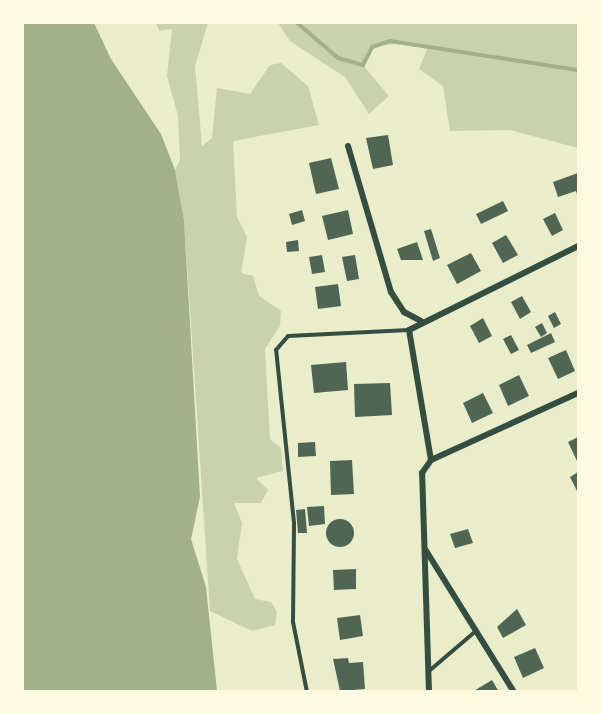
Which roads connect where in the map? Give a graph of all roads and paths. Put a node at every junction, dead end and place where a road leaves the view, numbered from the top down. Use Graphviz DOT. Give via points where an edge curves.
graph roads {
  1 [pos="348,146"];
  2 [pos="579,246"];
  3 [pos="421,321"];
  4 [pos="409,330"];
  5 [pos="579,393"];
  6 [pos="431,460"];
  7 [pos="424,549"];
  8 [pos="478,629"];
  9 [pos="428,671"];
  10 [pos="307,692"];
  11 [pos="429,692"];
  12 [pos="514,692"];
  1 -- 3 [label="street" via="391,292 404,312"];
  2 -- 3 [label="street" via="483,297"];
  3 -- 4 [label="street"];
  4 -- 6 [label="street"];
  4 -- 10 [label="lane" via="288,336 276,350 294,523 293,622"];
  5 -- 6 [label="street"];
  6 -- 7 [label="street" via="422,473"];
  7 -- 8 [label="street"];
  7 -- 9 [label="street"];
  8 -- 9 [label="lane"];
  8 -- 12 [label="street"];
  9 -- 11 [label="street"];
}
